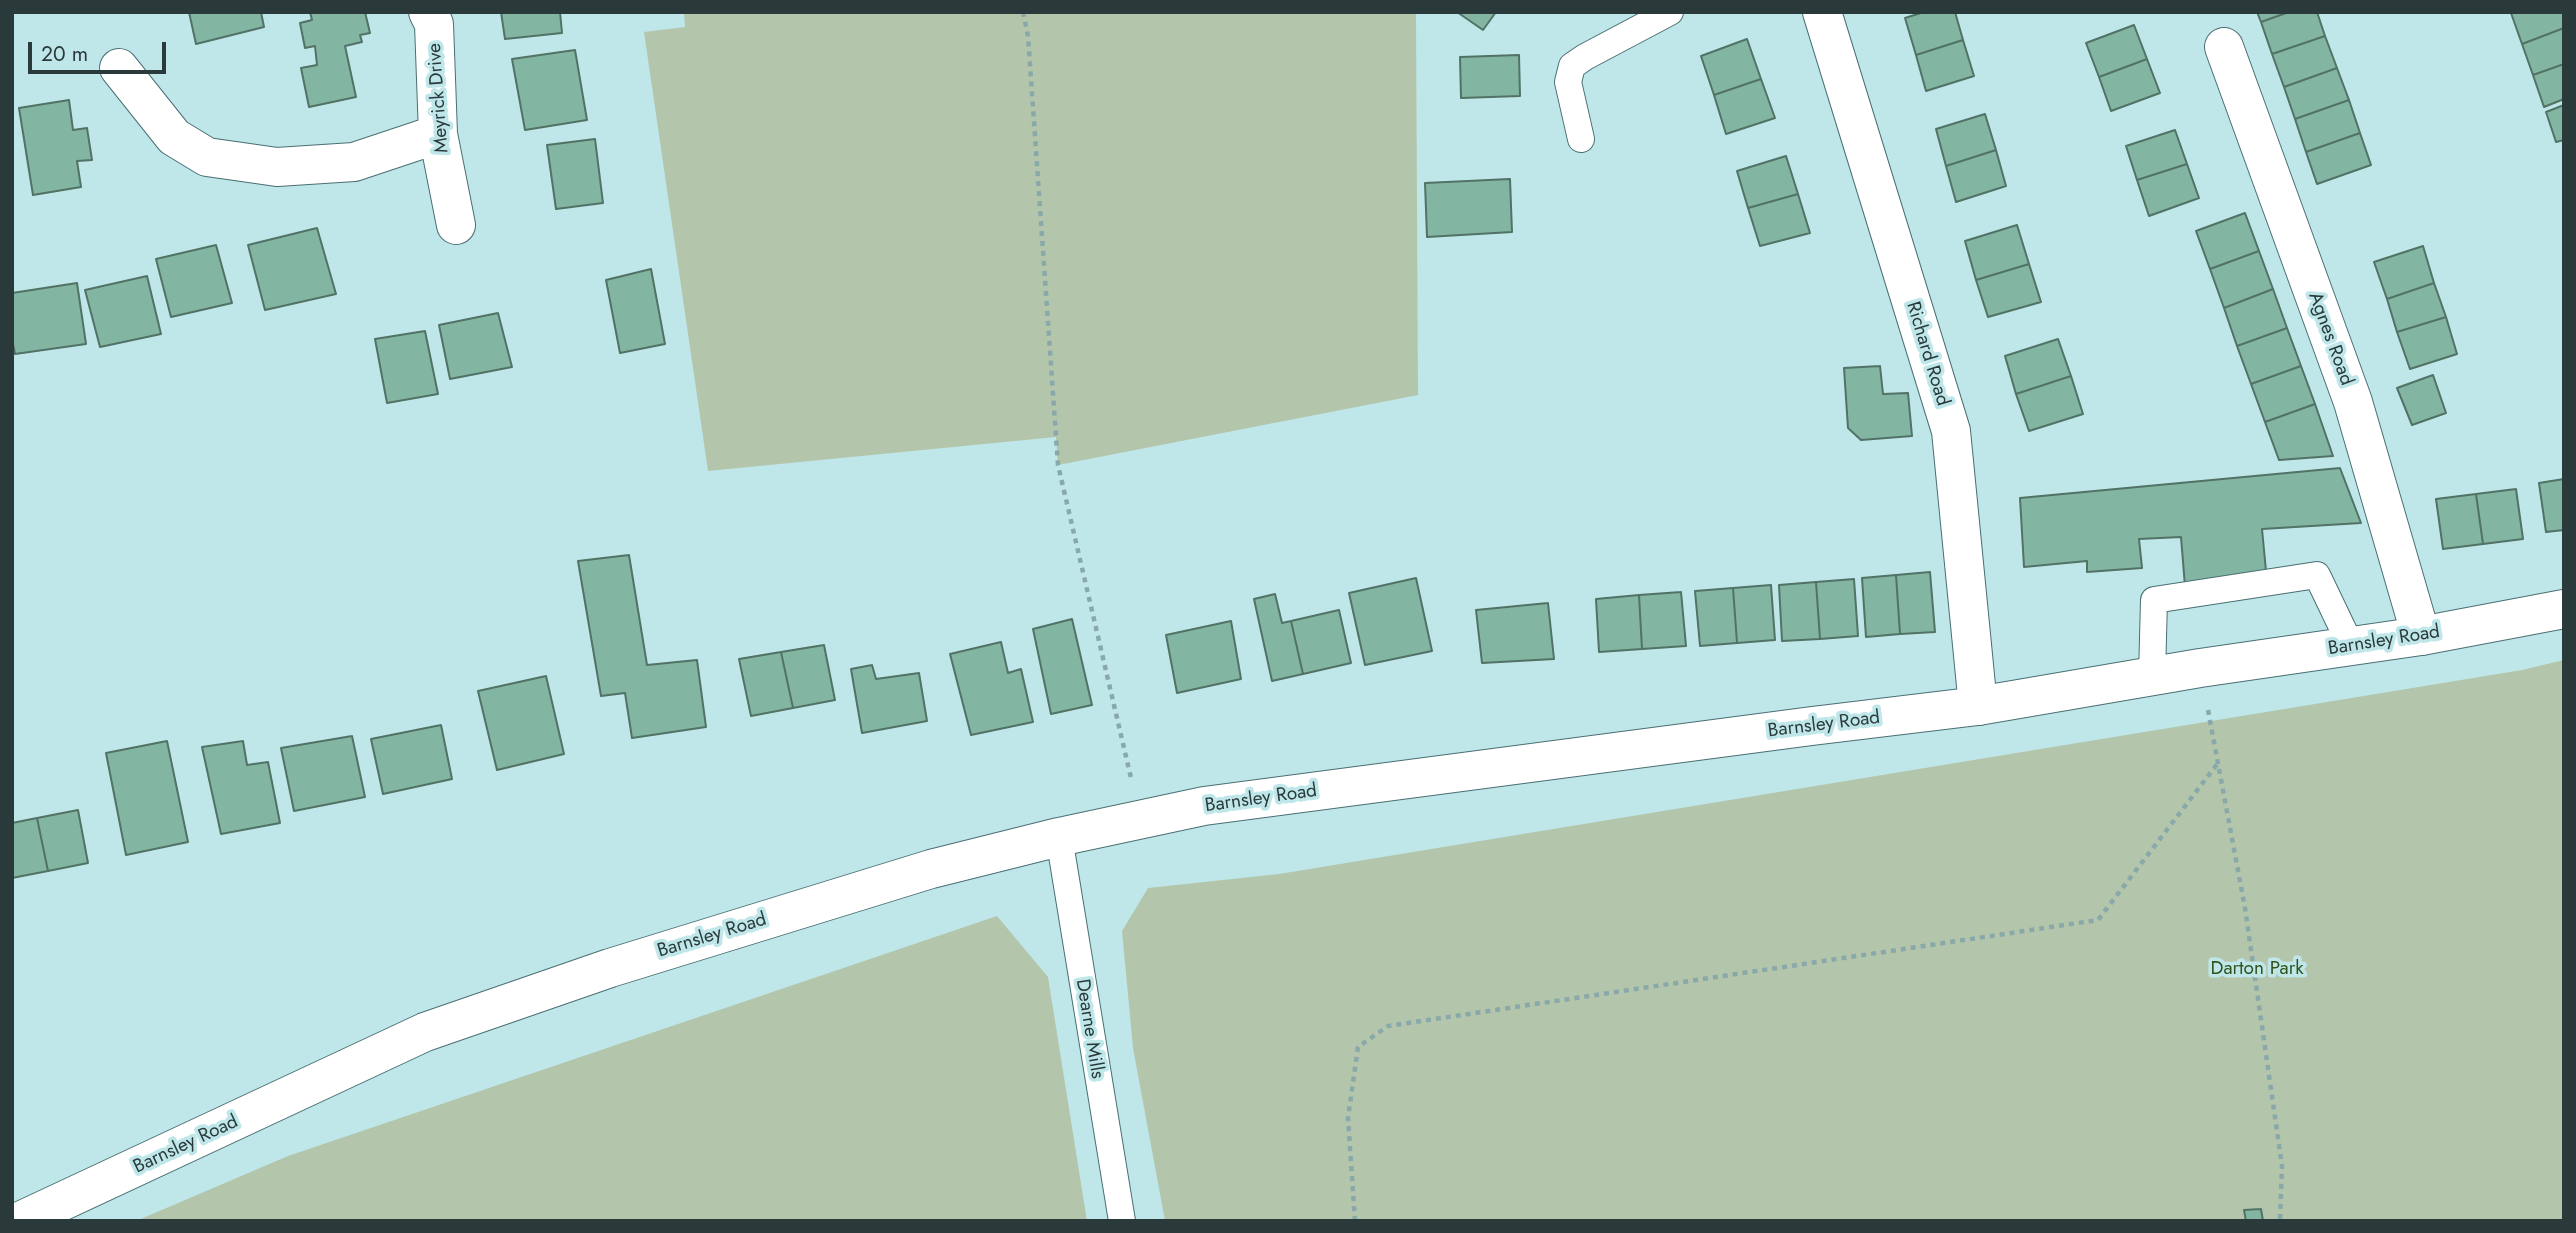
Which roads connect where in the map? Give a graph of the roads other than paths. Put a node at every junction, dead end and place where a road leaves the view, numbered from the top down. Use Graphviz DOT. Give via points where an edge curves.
graph roads {
  1 [pos="428,12"];
  2 [pos="1670,12"];
  3 [pos="1822,12"];
  4 [pos="2224,47"];
  5 [pos="119,68"];
  6 [pos="438,134"];
  7 [pos="1581,139"];
  8 [pos="456,225"];
  9 [pos="2564,609"];
  10 [pos="2421,636"];
  11 [pos="2351,646"];
  12 [pos="2152,676"];
  13 [pos="1979,706"];
  14 [pos="1059,838"];
  15 [pos="20,1221"];
  16 [pos="1122,1221"];
  1 -- 6 [label="main road, Meyrick Drive" via="434,24"];
  2 -- 7 [label="lane" via="1572,66 1568,82"];
  3 -- 13 [label="main road, Richard Road" via="1951,431"];
  4 -- 10 [label="main road, Agnes Road" via="2353,402"];
  5 -- 6 [label="main road" via="174,138 207,157 277,167 354,162"];
  6 -- 8 [label="main road, Meyrick Drive"];
  9 -- 10 [label="main road, Barnsley Road"];
  10 -- 11 [label="main road, Barnsley Road"];
  11 -- 12 [label="main road, Barnsley Road"];
  11 -- 12 [label="lane" via="2317,575 2154,600"];
  12 -- 13 [label="main road, Barnsley Road"];
  13 -- 14 [label="main road, Barnsley Road" via="1204,806"];
  14 -- 15 [label="main road, Barnsley Road" via="931,869 764,920 425,1032"];
  14 -- 16 [label="lane, Dearne Mills"];
}
